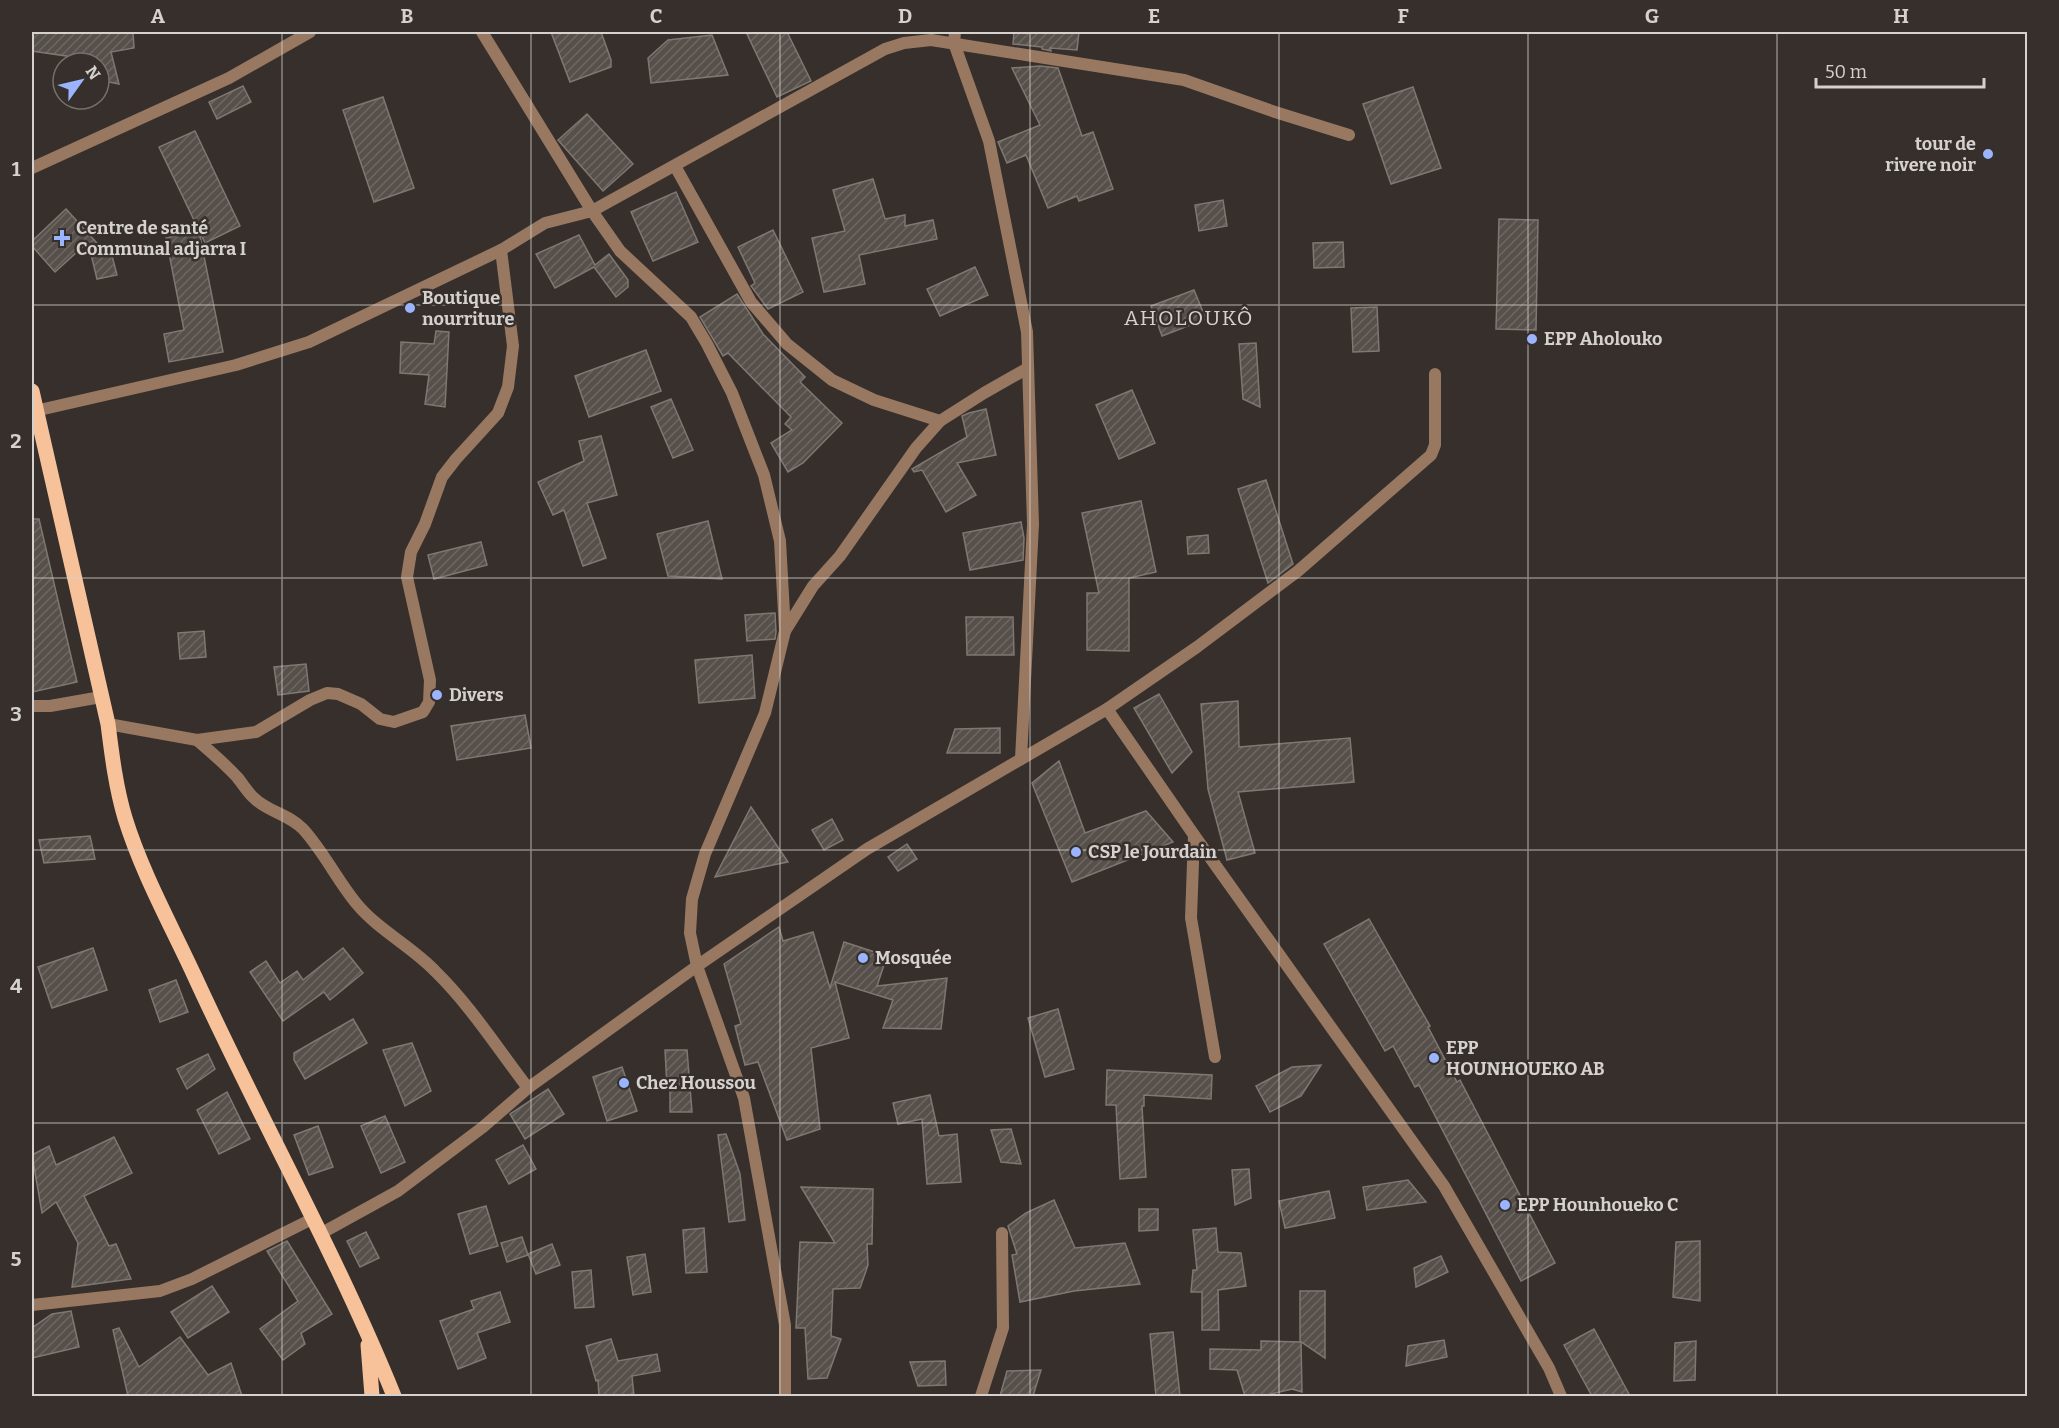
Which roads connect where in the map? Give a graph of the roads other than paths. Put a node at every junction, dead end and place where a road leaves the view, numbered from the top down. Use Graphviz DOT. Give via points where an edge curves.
graph roads {
  1 [pos="310,32"];
  2 [pos="482,32"];
  3 [pos="955,37"];
  4 [pos="1349,135"];
  5 [pos="675,166"];
  6 [pos="32,168"];
  7 [pos="592,211"];
  8 [pos="501,250"];
  9 [pos="1028,368"];
  10 [pos="1435,374"];
  11 [pos="32,391"];
  12 [pos="34,411"];
  13 [pos="940,421"];
  14 [pos="785,631"];
  15 [pos="101,697"];
  16 [pos="32,706"];
  17 [pos="1107,709"];
  18 [pos="108,724"];
  19 [pos="197,740"];
  20 [pos="1021,759"];
  21 [pos="1194,835"];
  22 [pos="697,966"];
  23 [pos="1215,1057"];
  24 [pos="528,1088"];
  25 [pos="312,1219"];
  26 [pos="1002,1233"];
  27 [pos="320,1234"];
  28 [pos="32,1305"];
  29 [pos="367,1330"];
  30 [pos="372,1396"];
  31 [pos="394,1396"];
  32 [pos="785,1396"];
  33 [pos="981,1396"];
  34 [pos="1561,1396"];
  1 -- 6 [label="street" via="229,78"];
  2 -- 7 [label="street"];
  3 -- 4 [label="street" via="1184,80"];
  3 -- 5 [label="street" via="885,49"];
  3 -- 9 [label="street" via="989,141 1026,332"];
  5 -- 7 [label="street"];
  5 -- 13 [label="street" via="751,302 787,344 832,380 874,400"];
  7 -- 8 [label="street" via="545,223"];
  7 -- 14 [label="street" via="620,251 690,317 732,393 764,475 780,541"];
  8 -- 12 [label="street" via="309,342 236,364"];
  8 -- 19 [label="street" via="513,346 508,387 498,413 442,477 411,552 406,577 430,680 429,702 423,712 394,722 380,719 361,704 338,694 327,693 256,732"];
  9 -- 13 [label="street"];
  9 -- 20 [label="street" via="1033,524"];
  10 -- 17 [label="street" via="1435,445 1431,455 1279,586"];
  11 -- 12 [label="main road"];
  12 -- 15 [label="main road"];
  13 -- 14 [label="street" via="916,448 840,556 813,586"];
  14 -- 22 [label="street" via="765,714 705,854 692,899 690,933"];
  15 -- 16 [label="street"];
  15 -- 18 [label="main road"];
  17 -- 20 [label="street"];
  17 -- 21 [label="street"];
  18 -- 19 [label="street"];
  18 -- 25 [label="main road" via="125,818 143,864"];
  19 -- 24 [label="street" via="252,797 286,815 304,830 356,903 436,971"];
  20 -- 22 [label="street" via="867,849"];
  21 -- 23 [label="street" via="1191,918"];
  21 -- 34 [label="street" via="1444,1186"];
  22 -- 24 [label="street"];
  22 -- 32 [label="street" via="744,1098 785,1325"];
  24 -- 27 [label="street" via="398,1191"];
  25 -- 27 [label="main road"];
  25 -- 28 [label="street" via="160,1291"];
  26 -- 33 [label="street" via="1003,1328"];
  27 -- 29 [label="main road"];
  29 -- 30 [label="main road"];
  29 -- 31 [label="main road"];
}
